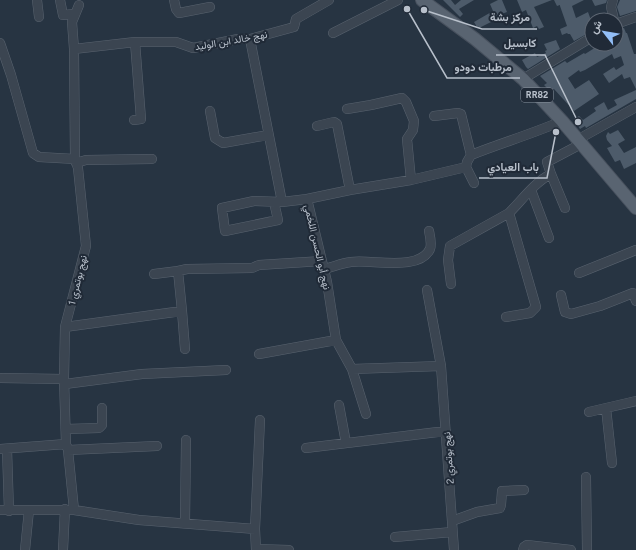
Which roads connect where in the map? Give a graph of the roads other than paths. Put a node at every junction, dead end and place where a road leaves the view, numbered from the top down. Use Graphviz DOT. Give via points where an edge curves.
graph roads {
  1 [pos="36,0"];
  2 [pos="60,0"];
  3 [pos="174,0"];
  4 [pos="329,0"];
  5 [pos="398,0"];
  6 [pos="613,0"];
  7 [pos="423,1"];
  8 [pos="79,5"];
  9 [pos="199,5"];
  10 [pos="210,8"];
  11 [pos="612,12"];
  12 [pos="75,14"];
  13 [pos="39,17"];
  14 [pos="636,17"];
  15 [pos="624,21"];
  16 [pos="333,33"];
  17 [pos="250,39"];
  18 [pos="134,42"];
  19 [pos="584,42"];
  20 [pos="0,44"];
  21 [pos="74,49"];
  22 [pos="523,79"];
  23 [pos="636,107"];
  24 [pos="347,109"];
  25 [pos="210,111"];
  26 [pos="434,116"];
  27 [pos="134,120"];
  28 [pos="562,121"];
  29 [pos="316,126"];
  30 [pos="268,135"];
  31 [pos="579,142"];
  32 [pos="471,155"];
  33 [pos="152,159"];
  34 [pos="76,161"];
  35 [pos="466,167"];
  36 [pos="551,174"];
  37 [pos="411,180"];
  38 [pos="474,183"];
  39 [pos="350,190"];
  40 [pos="531,190"];
  41 [pos="306,199"];
  42 [pos="278,202"];
  43 [pos="565,208"];
  44 [pos="636,208"];
  45 [pos="509,213"];
  46 [pos="429,231"];
  47 [pos="549,238"];
  48 [pos="636,250"];
  49 [pos="636,255"];
  50 [pos="323,265"];
  51 [pos="178,271"];
  52 [pos="599,271"];
  53 [pos="579,273"];
  54 [pos="154,274"];
  55 [pos="451,284"];
  56 [pos="427,290"];
  57 [pos="561,295"];
  58 [pos="636,302"];
  59 [pos="182,311"];
  60 [pos="506,318"];
  61 [pos="65,327"];
  62 [pos="336,340"];
  63 [pos="185,349"];
  64 [pos="259,354"];
  65 [pos="441,366"];
  66 [pos="352,369"];
  67 [pos="226,370"];
  68 [pos="0,378"];
  69 [pos="65,382"];
  70 [pos="636,401"];
  71 [pos="339,405"];
  72 [pos="102,408"];
  73 [pos="606,408"];
  74 [pos="589,412"];
  75 [pos="366,414"];
  76 [pos="260,420"];
  77 [pos="66,429"];
  78 [pos="446,431"];
  79 [pos="186,440"];
  80 [pos="346,443"];
  81 [pos="157,446"];
  82 [pos="67,447"];
  83 [pos="306,448"];
  84 [pos="4,449"];
  85 [pos="612,462"];
  86 [pos="586,477"];
  87 [pos="524,490"];
  88 [pos="5,510"];
  89 [pos="29,510"];
  90 [pos="70,510"];
  91 [pos="452,521"];
  92 [pos="185,523"];
  93 [pos="255,529"];
  94 [pos="452,532"];
  95 [pos="395,537"];
  96 [pos="25,550"];
  97 [pos="63,550"];
  98 [pos="256,550"];
  99 [pos="289,550"];
  100 [pos="454,550"];
  101 [pos="523,550"];
  102 [pos="571,550"];
  103 [pos="587,550"];
  1 -- 13 [label="street"];
  2 -- 12 [label="street" via="63,15"];
  3 -- 9 [label="street" via="179,13"];
  4 -- 17 [label="street, نهج خالد ابن الوليد" via="296,19 294,27"];
  5 -- 16 [label="street"];
  6 -- 11 [label="street"];
  7 -- 22 [label="main road, RR82" via="475,39"];
  8 -- 12 [label="street, نهج بوتمري 1"];
  9 -- 10 [label="street"];
  12 -- 21 [label="street, نهج بوتمري 1" via="72,22"];
  14 -- 15 [label="street"];
  17 -- 18 [label="street, نهج خالد ابن الوليد" via="193,48 176,42"];
  17 -- 30 [label="street"];
  18 -- 21 [label="street, نهج خالد ابن الوليد"];
  18 -- 27 [label="street" via="141,119"];
  19 -- 22 [label="street"];
  20 -- 34 [label="street" via="33,153 39,157"];
  21 -- 34 [label="street, نهج بوتمري 1"];
  22 -- 28 [label="main road, RR82"];
  23 -- 31 [label="street"];
  24 -- 37 [label="street" via="402,98 406,102 414,121 413,130 407,139"];
  25 -- 30 [label="street" via="215,138 223,143"];
  26 -- 32 [label="street" via="461,114"];
  28 -- 31 [label="main road, RR82"];
  28 -- 32 [label="street"];
  29 -- 39 [label="street" via="334,122 337,124"];
  30 -- 42 [label="street"];
  31 -- 36 [label="street" via="547,162"];
  31 -- 44 [label="main road, RR82"];
  32 -- 35 [label="street"];
  33 -- 34 [label="street"];
  34 -- 61 [label="street, نهج بوتمري 1" via="86,246"];
  35 -- 37 [label="street"];
  35 -- 38 [label="street"];
  36 -- 40 [label="street"];
  36 -- 43 [label="street"];
  37 -- 39 [label="street"];
  39 -- 41 [label="street"];
  40 -- 45 [label="street"];
  40 -- 47 [label="street"];
  41 -- 42 [label="street, نهج أبو الحسن اللخمي"];
  41 -- 50 [label="street, نهج أبو الحسن اللخمي"];
  42 -- 42 [label="street" via="254,201 222,208 225,231 278,220"];
  45 -- 55 [label="street" via="450,246 448,260"];
  45 -- 60 [label="street" via="536,307 530,313"];
  46 -- 50 [label="street" via="430,250 422,258 407,263 351,262"];
  48 -- 53 [label="street"];
  49 -- 52 [label="street"];
  50 -- 51 [label="street" via="259,264 252,268"];
  50 -- 62 [label="street, نهج أبو الحسن اللخمي"];
  51 -- 54 [label="street"];
  51 -- 59 [label="street"];
  56 -- 65 [label="street, نهج بوتمري 2"];
  57 -- 58 [label="street" via="565,312 570,314 633,293"];
  59 -- 61 [label="street"];
  59 -- 63 [label="street"];
  61 -- 69 [label="street, نهج بوتمري 1"];
  62 -- 64 [label="street"];
  62 -- 66 [label="street, نهج أبو الحسن اللخمي"];
  65 -- 66 [label="street"];
  65 -- 78 [label="street, نهج بوتمري 2"];
  66 -- 75 [label="street, نهج أبو الحسن اللخمي"];
  67 -- 69 [label="street" via="142,374"];
  68 -- 69 [label="street"];
  69 -- 77 [label="street, نهج بوتمري 1"];
  70 -- 73 [label="street"];
  71 -- 80 [label="street"];
  72 -- 77 [label="street" via="102,425 98,428"];
  73 -- 74 [label="street"];
  73 -- 85 [label="street"];
  76 -- 93 [label="street"];
  77 -- 82 [label="street, نهج بوتمري 1"];
  78 -- 80 [label="street"];
  78 -- 91 [label="street, نهج بوتمري 2"];
  79 -- 92 [label="street"];
  80 -- 83 [label="street"];
  81 -- 82 [label="street"];
  82 -- 84 [label="street"];
  82 -- 90 [label="street, نهج بوتمري 1"];
  84 -- 88 [label="street"];
  86 -- 103 [label="street"];
  87 -- 91 [label="street" via="502,491 500,508 477,512"];
  88 -- 89 [label="street"];
  89 -- 90 [label="street"];
  89 -- 96 [label="street"];
  90 -- 92 [label="street" via="139,520"];
  90 -- 97 [label="street, نهج بوتمري 1"];
  91 -- 94 [label="street, نهج بوتمري 2"];
  92 -- 93 [label="street"];
  93 -- 98 [label="street"];
  94 -- 95 [label="street"];
  94 -- 100 [label="street, نهج بوتمري 2"];
  98 -- 99 [label="street"];
  101 -- 102 [label="street" via="527,545"];
}
